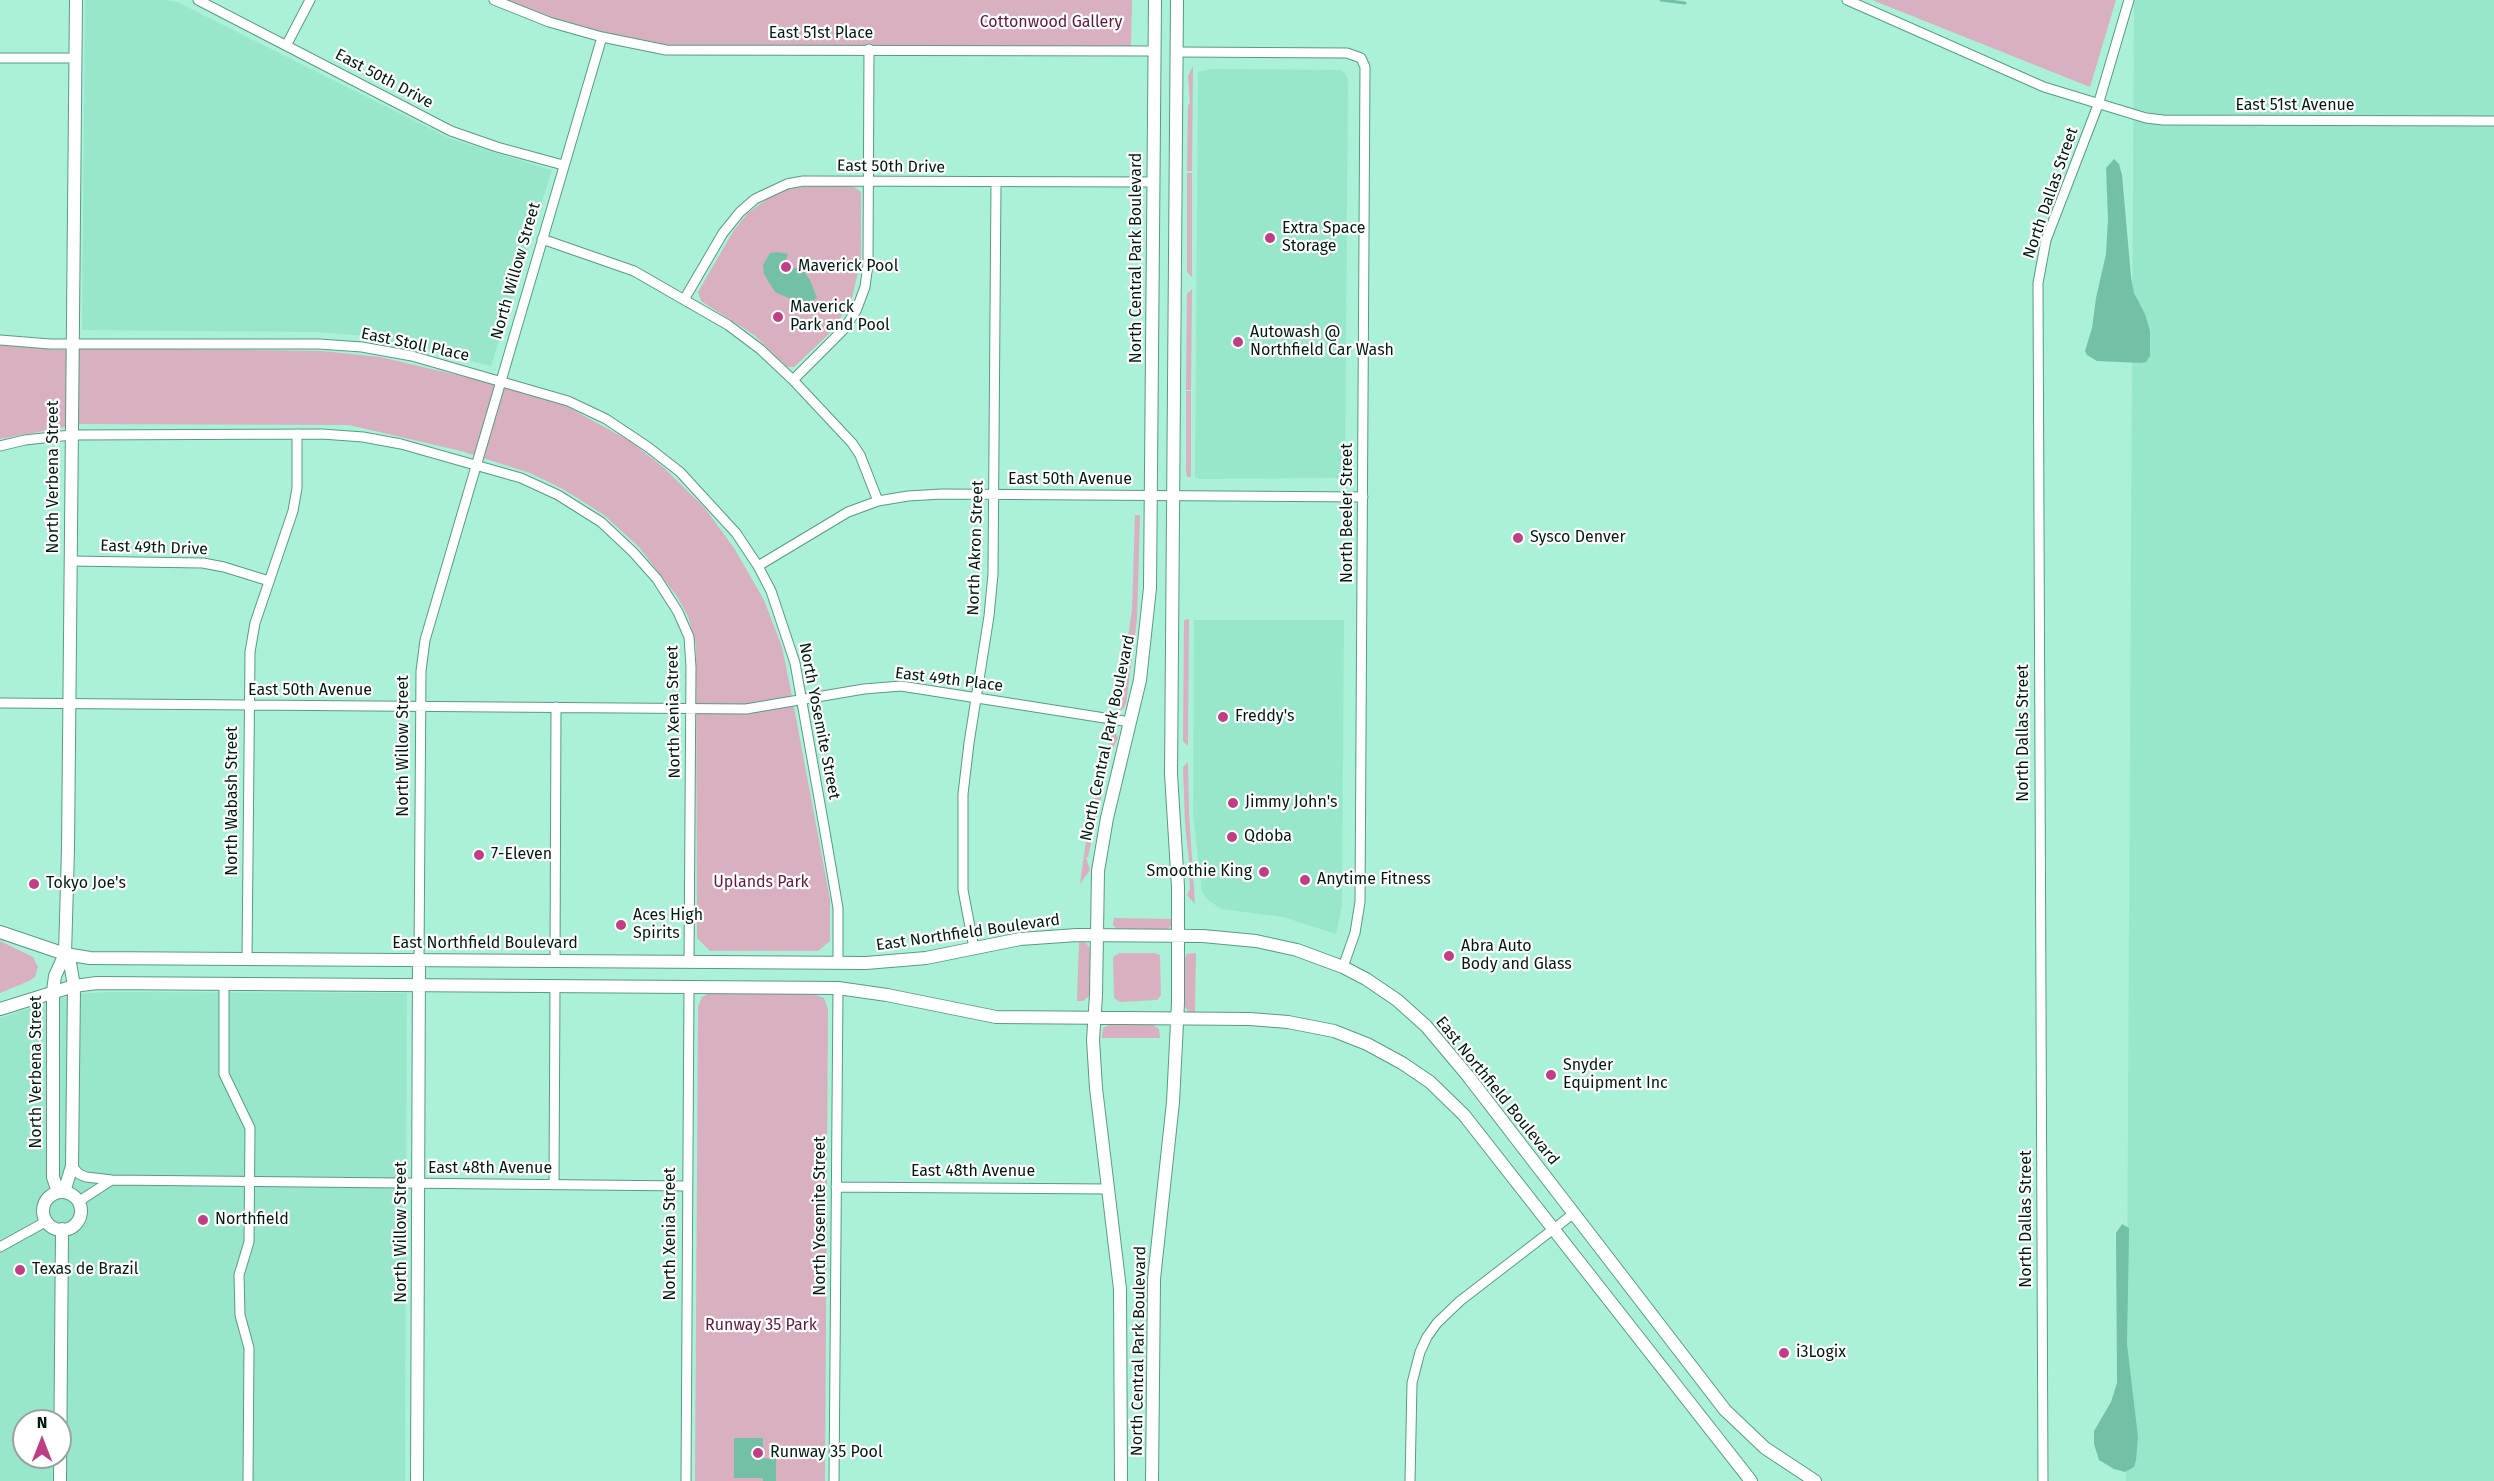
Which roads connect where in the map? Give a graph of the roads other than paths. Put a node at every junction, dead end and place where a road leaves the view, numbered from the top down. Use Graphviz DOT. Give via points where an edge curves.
graph roads {
  1 [pos="76,0"];
  2 [pos="198,0"];
  3 [pos="310,0"];
  4 [pos="494,0"];
  5 [pos="1155,0"];
  6 [pos="1177,0"];
  7 [pos="1847,0"];
  8 [pos="2129,0"];
  9 [pos="602,37"];
  10 [pos="287,44"];
  11 [pos="870,49"];
  12 [pos="1155,51"];
  13 [pos="1176,52"];
  14 [pos="0,58"];
  15 [pos="76,58"];
  16 [pos="2098,105"];
  17 [pos="2494,121"];
  18 [pos="563,165"];
  19 [pos="868,181"];
  20 [pos="996,182"];
  21 [pos="1154,182"];
  22 [pos="542,239"];
  23 [pos="685,298"];
  24 [pos="0,340"];
  25 [pos="72,344"];
  26 [pos="501,380"];
  27 [pos="793,380"];
  28 [pos="297,434"];
  29 [pos="71,435"];
  30 [pos="0,446"];
  31 [pos="477,465"];
  32 [pos="994,495"];
  33 [pos="1152,495"];
  34 [pos="1173,496"];
  35 [pos="1363,497"];
  36 [pos="878,501"];
  37 [pos="712,505"];
  38 [pos="70,561"];
  39 [pos="758,566"];
  40 [pos="269,581"];
  41 [pos="977,698"];
  42 [pos="801,700"];
  43 [pos="0,703"];
  44 [pos="69,704"];
  45 [pos="248,705"];
  46 [pos="421,707"];
  47 [pos="556,708"];
  48 [pos="691,709"];
  49 [pos="1131,722"];
  50 [pos="0,932"];
  51 [pos="1096,935"];
  52 [pos="1178,936"];
  53 [pos="974,948"];
  54 [pos="65,954"];
  55 [pos="247,959"];
  56 [pos="419,960"];
  57 [pos="555,960"];
  58 [pos="689,962"];
  59 [pos="838,963"];
  60 [pos="1342,967"];
  61 [pos="224,984"];
  62 [pos="74,986"];
  63 [pos="419,986"];
  64 [pos="555,986"];
  65 [pos="688,987"];
  66 [pos="838,988"];
  67 [pos="53,992"];
  68 [pos="0,1009"];
  69 [pos="1094,1018"];
  70 [pos="1177,1019"];
  71 [pos="72,1166"];
  72 [pos="112,1180"];
  73 [pos="250,1182"];
  74 [pos="418,1184"];
  75 [pos="554,1185"];
  76 [pos="687,1186"];
  77 [pos="836,1186"];
  78 [pos="1108,1188"];
  79 [pos="61,1192"];
  80 [pos="78,1202"];
  81 [pos="1573,1214"];
  82 [pos="46,1221"];
  83 [pos="62,1229"];
  84 [pos="1552,1229"];
  85 [pos="0,1246"];
  86 [pos="60,1481"];
  87 [pos="248,1481"];
  88 [pos="417,1481"];
  89 [pos="686,1481"];
  90 [pos="834,1481"];
  91 [pos="1121,1481"];
  92 [pos="1152,1481"];
  93 [pos="1410,1481"];
  94 [pos="1751,1481"];
  95 [pos="1815,1481"];
  96 [pos="2043,1481"];
  1 -- 15 [label="main road, North Verbena Street"];
  2 -- 10 [label="street, East 50th Drive"];
  3 -- 10 [label="street"];
  4 -- 9 [label="street, East 51st Place"];
  5 -- 12 [label="main road, North Central Park Boulevard"];
  6 -- 13 [label="main road, North Central Park Boulevard"];
  7 -- 16 [label="street, East 51st Avenue" via="2038,84"];
  8 -- 16 [label="street, North Dallas Street"];
  9 -- 11 [label="street, East 51st Place" via="666,50"];
  9 -- 18 [label="street, North Willow Street"];
  10 -- 18 [label="street, East 50th Drive" via="452,131"];
  11 -- 12 [label="street, East 51st Place"];
  11 -- 19 [label="street"];
  12 -- 21 [label="main road, North Central Park Boulevard"];
  13 -- 34 [label="main road, North Central Park Boulevard"];
  13 -- 35 [label="street, North Beeler Street" via="1347,52 1361,58 1366,72"];
  14 -- 15 [label="street"];
  15 -- 25 [label="main road, North Verbena Street"];
  16 -- 17 [label="street, East 51st Avenue" via="2163,120"];
  16 -- 96 [label="street, North Dallas Street" via="2046,240 2037,297"];
  18 -- 22 [label="street, North Willow Street"];
  19 -- 20 [label="street, East 50th Drive"];
  19 -- 23 [label="street, East 50th Drive" via="803,181 773,189 755,199 723,233"];
  19 -- 27 [label="street" via="868,264 859,303 843,330"];
  20 -- 21 [label="street, East 50th Drive"];
  20 -- 32 [label="street, North Akron Street"];
  21 -- 33 [label="main road, North Central Park Boulevard"];
  22 -- 23 [label="street" via="634,271"];
  22 -- 26 [label="street, North Willow Street"];
  23 -- 27 [label="street" via="728,325"];
  24 -- 25 [label="street, East Stoll Place"];
  25 -- 26 [label="street, East Stoll Place" via="362,347"];
  25 -- 29 [label="main road, North Verbena Street"];
  26 -- 31 [label="street, North Willow Street"];
  26 -- 37 [label="street, East Stoll Place" via="568,400 606,419 680,472"];
  27 -- 36 [label="street" via="852,442"];
  28 -- 29 [label="street"];
  28 -- 31 [label="street" via="380,440"];
  28 -- 40 [label="street, North Wabash Street" via="295,501"];
  29 -- 30 [label="street"];
  29 -- 38 [label="main road, North Verbena Street"];
  31 -- 46 [label="street, North Willow Street" via="425,640"];
  31 -- 48 [label="street, North Xenia Street" via="537,485 580,508 619,538 645,566 686,628 691,657"];
  32 -- 33 [label="street, East 50th Avenue"];
  32 -- 36 [label="street, East 50th Avenue" via="942,494"];
  32 -- 41 [label="street, North Akron Street" via="993,574"];
  33 -- 34 [label="street, East 50th Avenue"];
  33 -- 49 [label="main road, North Central Park Boulevard" via="1148,616"];
  34 -- 35 [label="street, East 50th Avenue"];
  34 -- 52 [label="main road, North Central Park Boulevard" via="1171,774"];
  35 -- 60 [label="street, North Beeler Street" via="1360,902 1355,933"];
  36 -- 39 [label="street, East 50th Avenue" via="848,512"];
  37 -- 39 [label="street, North Yosemite Street"];
  38 -- 40 [label="street, East 49th Drive" via="203,563"];
  38 -- 44 [label="main road, North Verbena Street"];
  39 -- 42 [label="street, North Yosemite Street" via="783,623"];
  40 -- 45 [label="street, North Wabash Street" via="251,642"];
  41 -- 42 [label="street, East 49th Place" via="895,686"];
  41 -- 49 [label="street, East 49th Place"];
  41 -- 53 [label="street, North Akron Street" via="963,806 963,890"];
  42 -- 48 [label="street, East 49th Place" via="746,709"];
  42 -- 59 [label="street, North Yosemite Street" via="836,893"];
  43 -- 44 [label="street, East 50th Avenue"];
  44 -- 45 [label="street, East 50th Avenue"];
  44 -- 54 [label="main road, North Verbena Street"];
  45 -- 46 [label="street, East 50th Avenue"];
  45 -- 55 [label="street, North Wabash Street"];
  46 -- 47 [label="street, East 50th Avenue"];
  46 -- 56 [label="street, North Willow Street"];
  47 -- 48 [label="street, East 50th Avenue"];
  47 -- 57 [label="street"];
  48 -- 58 [label="street, North Xenia Street"];
  49 -- 51 [label="main road, North Central Park Boulevard" via="1104,833 1097,881"];
  50 -- 54 [label="main road, East Northfield Boulevard"];
  51 -- 52 [label="main road, East Northfield Boulevard"];
  51 -- 53 [label="main road, East Northfield Boulevard" via="1032,938"];
  51 -- 69 [label="main road, North Central Park Boulevard"];
  52 -- 60 [label="main road, East Northfield Boulevard" via="1276,944"];
  52 -- 70 [label="main road, North Central Park Boulevard"];
  53 -- 59 [label="main road, East Northfield Boulevard" via="897,962"];
  54 -- 55 [label="main road, East Northfield Boulevard" via="90,958"];
  54 -- 62 [label="main road, North Verbena Street"];
  54 -- 67 [label="main road, North Verbena Street"];
  55 -- 56 [label="main road, East Northfield Boulevard"];
  56 -- 57 [label="main road, East Northfield Boulevard"];
  56 -- 63 [label="main road, North Willow Street"];
  57 -- 58 [label="main road, East Northfield Boulevard"];
  58 -- 59 [label="main road, East Northfield Boulevard"];
  60 -- 81 [label="main road, East Northfield Boulevard" via="1386,992 1426,1026"];
  61 -- 62 [label="main road"];
  61 -- 63 [label="main road"];
  61 -- 73 [label="street" via="224,1074 250,1128"];
  62 -- 67 [label="main road"];
  62 -- 71 [label="main road, North Verbena Street"];
  63 -- 64 [label="main road"];
  63 -- 74 [label="main road, North Willow Street"];
  64 -- 65 [label="main road"];
  64 -- 75 [label="street"];
  65 -- 66 [label="main road"];
  65 -- 76 [label="street, North Xenia Street"];
  66 -- 69 [label="main road" via="887,994 989,1017"];
  66 -- 77 [label="street, North Yosemite Street"];
  67 -- 68 [label="main road"];
  67 -- 79 [label="main road, North Verbena Street" via="53,1177"];
  69 -- 70 [label="main road"];
  69 -- 78 [label="main road, North Central Park Boulevard" via="1095,1078"];
  70 -- 84 [label="main road" via="1305,1024 1347,1036 1387,1054 1430,1082 1464,1115"];
  70 -- 92 [label="main road, North Central Park Boulevard" via="1173,1102 1154,1279"];
  71 -- 72 [label="street, East 48th Avenue" via="86,1177"];
  71 -- 79 [label="main road, North Verbena Street"];
  72 -- 73 [label="street, East 48th Avenue"];
  72 -- 80 [label="street"];
  73 -- 74 [label="street, East 48th Avenue"];
  73 -- 87 [label="street" via="249,1242 239,1275 240,1315 249,1348"];
  74 -- 75 [label="street, East 48th Avenue"];
  74 -- 88 [label="main road, North Willow Street"];
  75 -- 76 [label="street, East 48th Avenue"];
  76 -- 89 [label="street, North Xenia Street"];
  77 -- 78 [label="street, East 48th Avenue"];
  77 -- 90 [label="street, North Yosemite Street"];
  78 -- 91 [label="main road, North Central Park Boulevard" via="1121,1305"];
  79 -- 80 [label="main road"];
  79 -- 82 [label="main road" via="47,1198"];
  80 -- 83 [label="main road" via="78,1220"];
  81 -- 84 [label="street"];
  81 -- 95 [label="main road, East Northfield Boulevard" via="1735,1422 1775,1456"];
  82 -- 83 [label="main road"];
  82 -- 85 [label="street"];
  83 -- 86 [label="main road"];
  84 -- 93 [label="street" via="1460,1300 1427,1337 1412,1383"];
  84 -- 94 [label="main road"];
}
